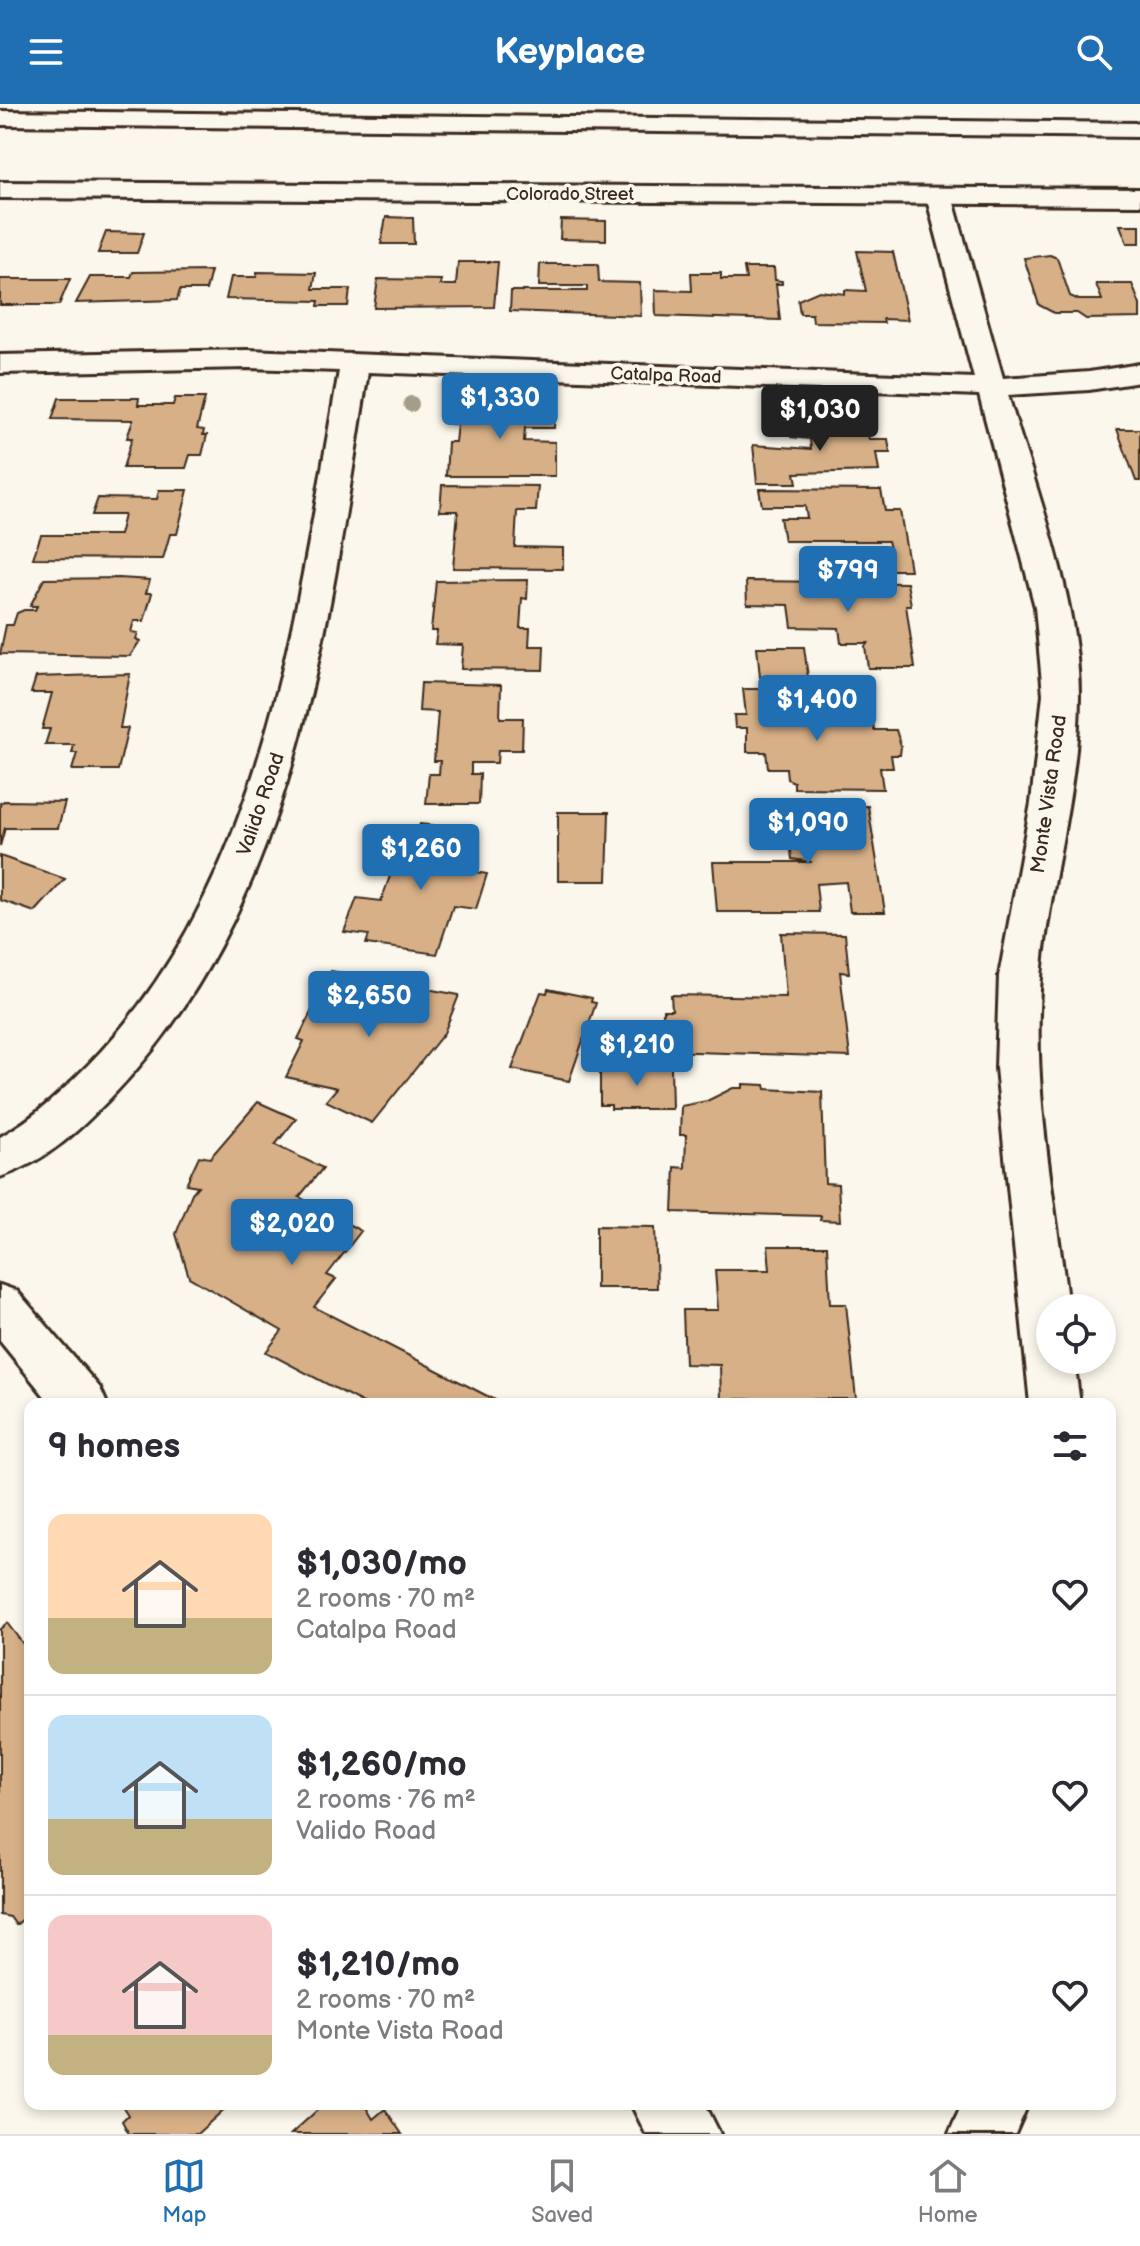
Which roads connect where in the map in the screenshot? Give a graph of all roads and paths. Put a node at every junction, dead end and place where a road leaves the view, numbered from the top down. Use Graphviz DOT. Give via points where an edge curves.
graph roads {
  1 [pos="452,104"];
  2 [pos="1140,111"];
  3 [pos="0,118"];
  4 [pos="1046,130"];
  5 [pos="1140,130"];
  6 [pos="0,137"];
  7 [pos="0,190"];
  8 [pos="939,196"];
  9 [pos="1140,197"];
  10 [pos="355,363"];
  11 [pos="0,364"];
  12 [pos="1140,373"];
  13 [pos="993,387"];
  14 [pos="0,1159"];
  15 [pos="0,1306"];
  16 [pos="77,1398"];
  17 [pos="1054,1398"];
  18 [pos="668,2110"];
  19 [pos="993,2110"];
  20 [pos="688,2134"];
  21 [pos="981,2134"];
  1 -- 2 [label="main road"];
  3 -- 4 [label="main road"];
  4 -- 5 [label="main road"];
  4 -- 6 [label="main road"];
  7 -- 8 [label="main road, Colorado Street"];
  8 -- 9 [label="main road, Colorado Street"];
  8 -- 13 [label="main road, Monte Vista Road"];
  10 -- 11 [label="main road, Catalpa Road" via="143,359"];
  10 -- 13 [label="main road, Catalpa Road"];
  10 -- 14 [label="main road, Valido Road" via="297,688 258,820 219,910 170,994 124,1056 60,1122"];
  12 -- 13 [label="main road, Catalpa Road"];
  13 -- 17 [label="main road, Monte Vista Road" via="1052,607 1061,694 1050,803 1020,976 1017,1068"];
  15 -- 16 [label="main road"];
  18 -- 20 [label="main road"];
  19 -- 21 [label="main road"];
}
